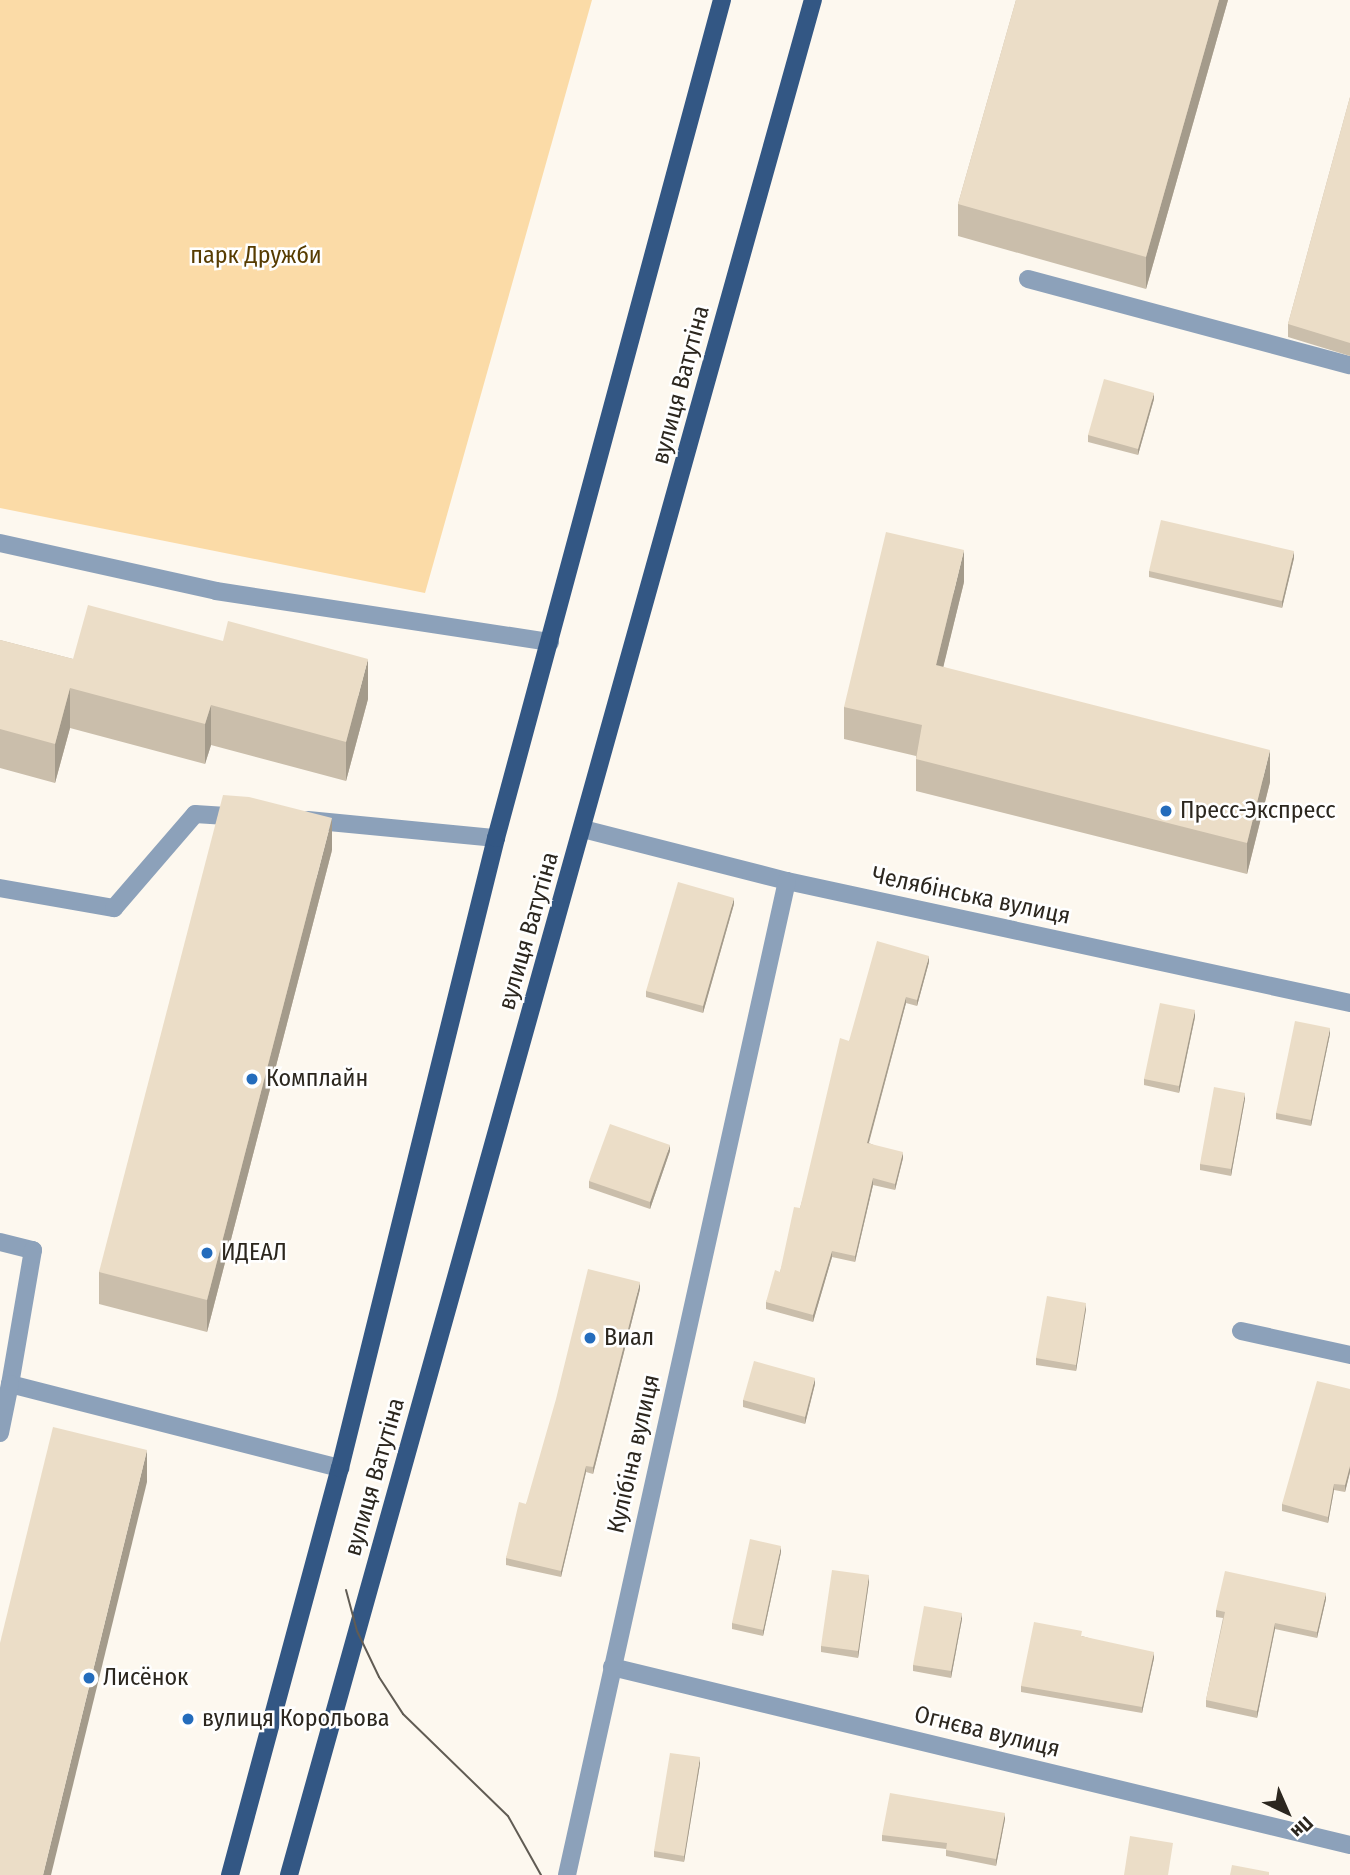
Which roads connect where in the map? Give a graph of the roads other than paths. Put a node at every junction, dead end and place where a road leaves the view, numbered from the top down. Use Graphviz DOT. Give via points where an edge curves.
graph roads {
  1 [pos="722,0"];
  2 [pos="813,0"];
  3 [pos="1028,279"];
  4 [pos="1350,365"];
  5 [pos="0,543"];
  6 [pos="550,642"];
  7 [pos="263,818"];
  8 [pos="290,819"];
  9 [pos="583,830"];
  10 [pos="496,838"];
  11 [pos="788,881"];
  12 [pos="0,888"];
  13 [pos="1350,1003"];
  14 [pos="0,1242"];
  15 [pos="1241,1331"];
  16 [pos="1350,1355"];
  17 [pos="10,1384"];
  18 [pos="0,1433"];
  19 [pos="340,1468"];
  20 [pos="612,1667"];
  21 [pos="1350,1845"];
  22 [pos="230,1875"];
  23 [pos="289,1875"];
  24 [pos="567,1875"];
  1 -- 6 [label="main road, вулиця Ватутіна"];
  2 -- 9 [label="main road, вулиця Ватутіна"];
  3 -- 4 [label="street"];
  5 -- 6 [label="street" via="216,592"];
  6 -- 10 [label="main road, вулиця Ватутіна"];
  7 -- 12 [label="street" via="195,814 114,908"];
  8 -- 10 [label="street"];
  9 -- 11 [label="street, Челябінська вулиця"];
  9 -- 23 [label="main road, вулиця Ватутіна"];
  10 -- 19 [label="main road, вулиця Ватутіна"];
  11 -- 13 [label="street, Челябінська вулиця"];
  11 -- 20 [label="street, Кулібіна вулиця"];
  14 -- 17 [label="street" via="33,1250"];
  15 -- 16 [label="street"];
  17 -- 18 [label="street"];
  17 -- 19 [label="street"];
  19 -- 22 [label="main road, вулиця Ватутіна"];
  20 -- 21 [label="street, Огнєва вулиця"];
  20 -- 24 [label="street, Кулібіна вулиця"];
}
